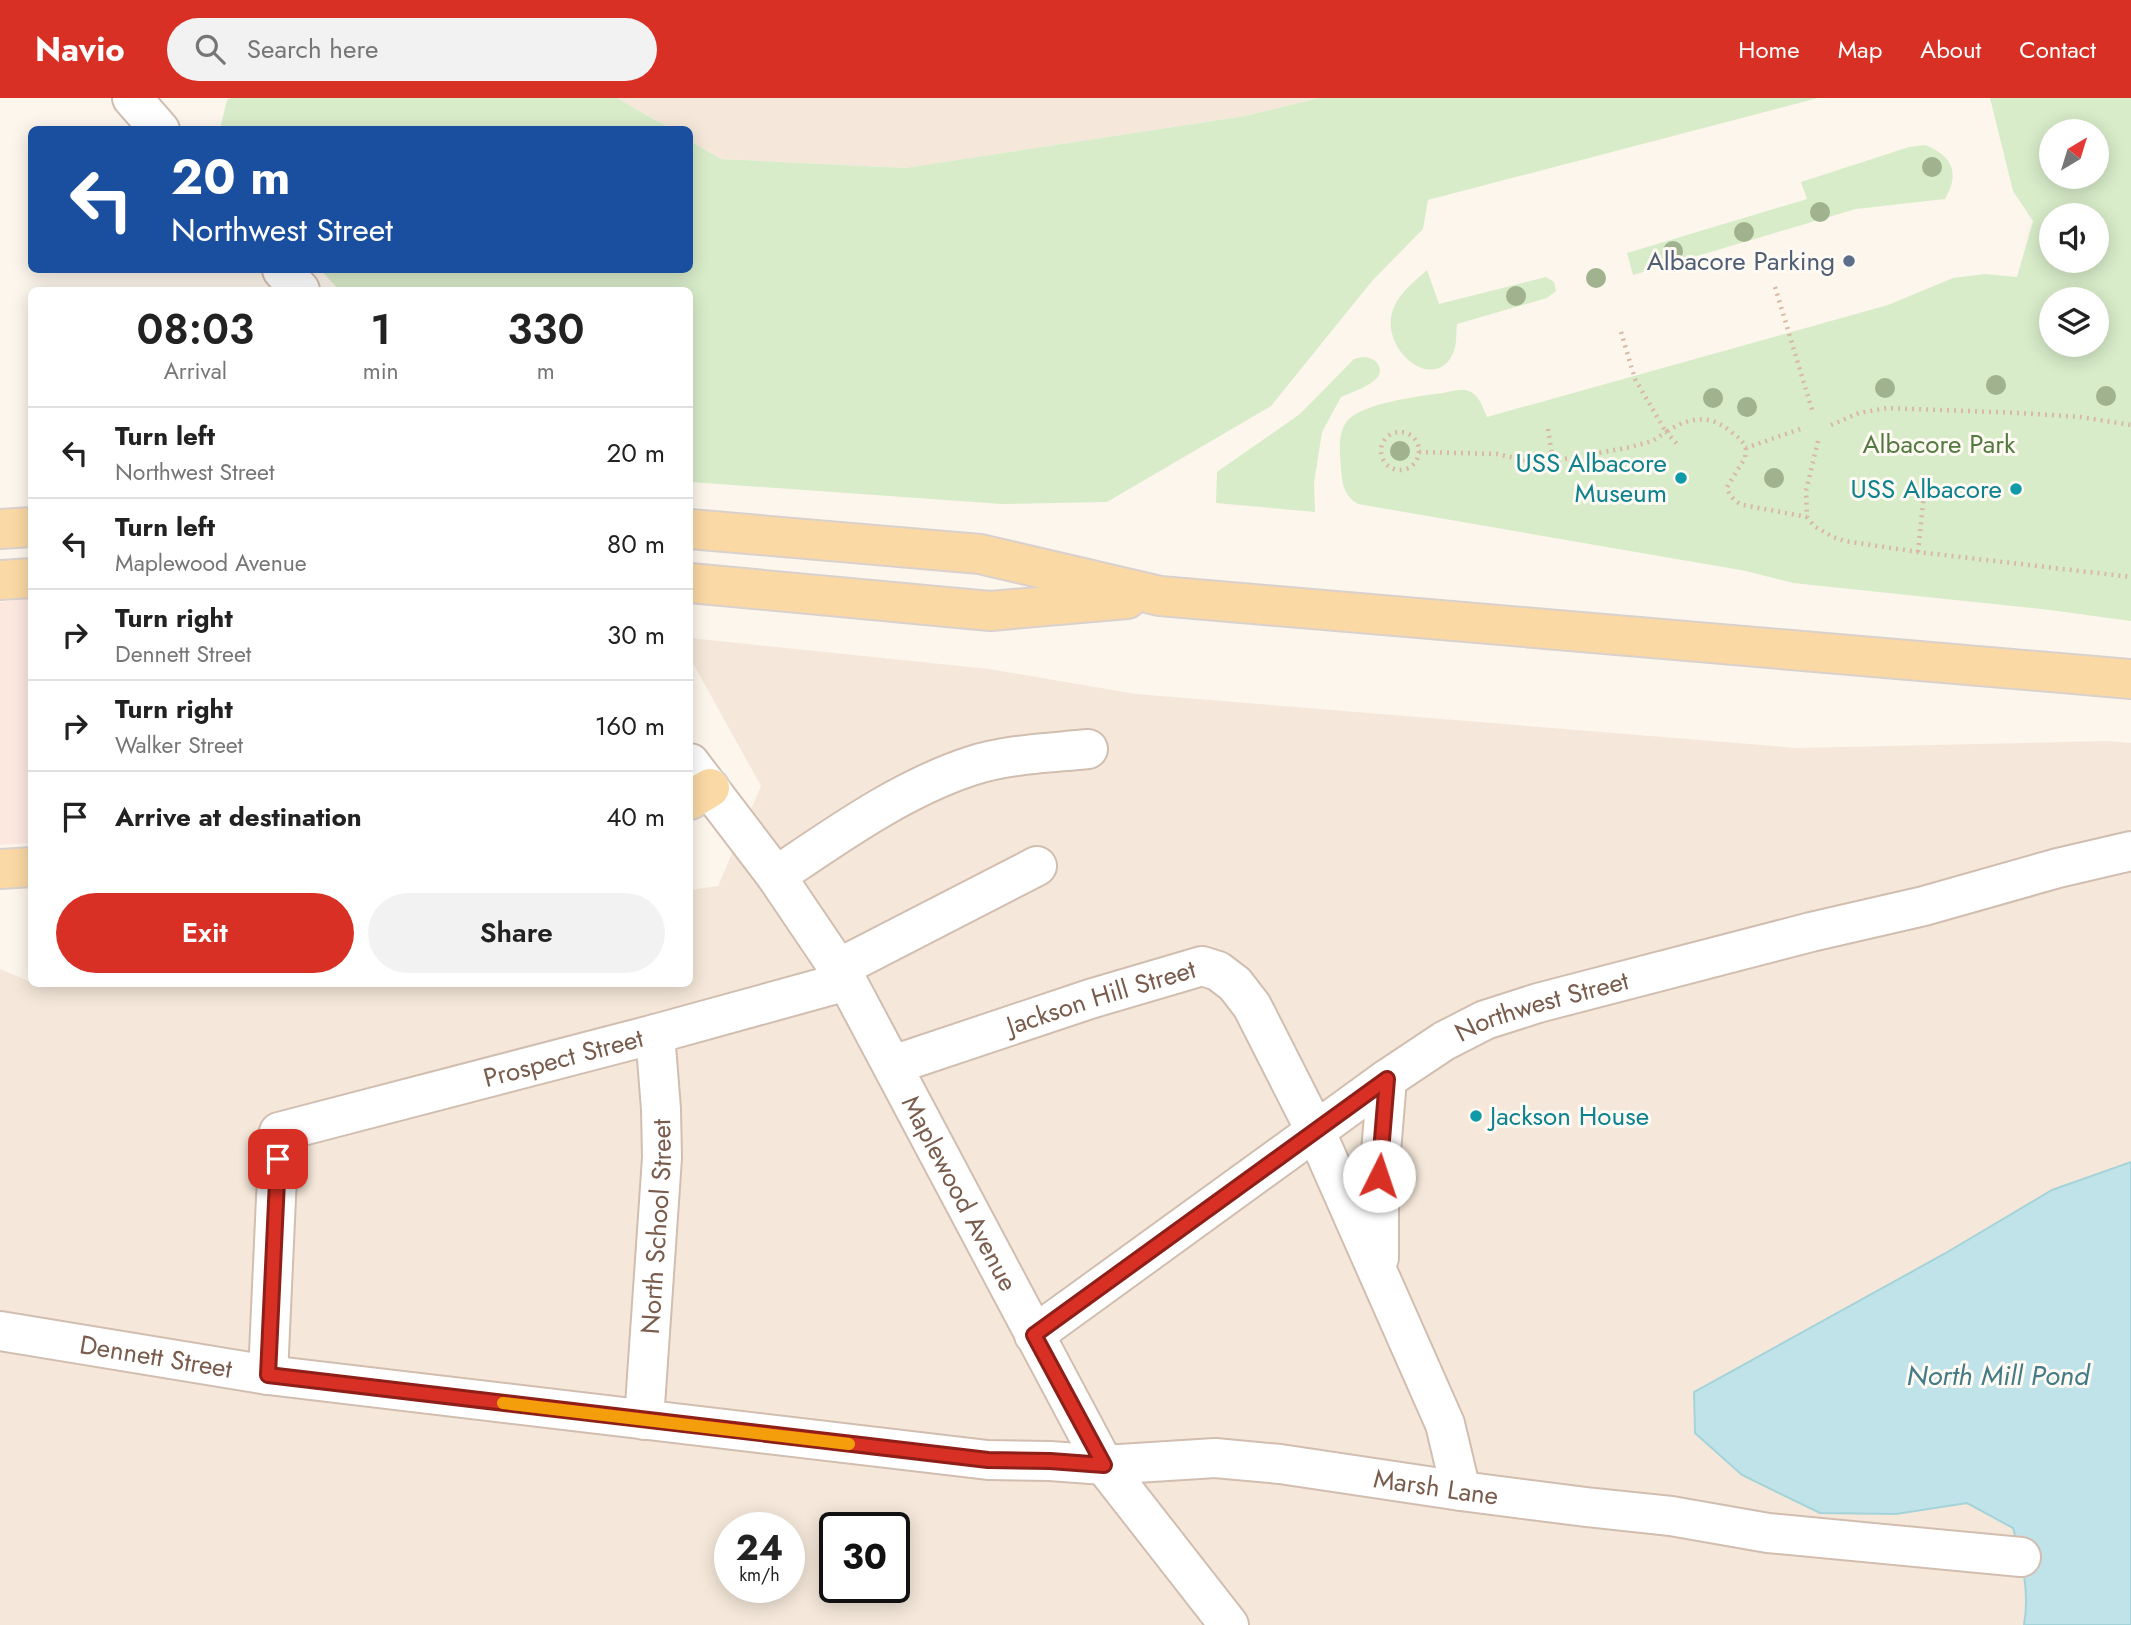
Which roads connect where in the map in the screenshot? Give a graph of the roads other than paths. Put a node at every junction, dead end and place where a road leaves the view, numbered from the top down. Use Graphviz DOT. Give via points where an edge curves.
graph roads {
  1 [pos="132,98"];
  2 [pos="156,126"];
  3 [pos="285,273"];
  4 [pos="297,287"];
  5 [pos="28,527"];
  6 [pos="0,529"];
  7 [pos="693,529"];
  8 [pos="28,578"];
  9 [pos="0,580"];
  10 [pos="693,583"];
  11 [pos="1160,596"];
  12 [pos="2131,679"];
  13 [pos="1088,749"];
  14 [pos="696,784"];
  15 [pos="2131,851"];
  16 [pos="1037,866"];
  17 [pos="28,867"];
  18 [pos="0,869"];
  19 [pos="776,876"];
  20 [pos="843,974"];
  21 [pos="655,1034"];
  22 [pos="893,1065"];
  23 [pos="1387,1079"];
  24 [pos="1315,1130"];
  25 [pos="1379,1274"];
  26 [pos="0,1331"];
  27 [pos="1034,1335"];
  28 [pos="268,1375"];
  29 [pos="644,1420"];
  30 [pos="1104,1465"];
  31 [pos="1461,1491"];
  32 [pos="2021,1557"];
  33 [pos="1229,1625"];
  1 -- 2 [label="street"];
  3 -- 4 [label="street"];
  5 -- 6 [label="main road"];
  7 -- 11 [label="main road" via="980,554"];
  8 -- 9 [label="main road"];
  10 -- 11 [label="main road" via="990,611"];
  11 -- 12 [label="main road"];
  13 -- 19 [label="street" via="972,765 855,823"];
  14 -- 19 [label="street, Maplewood Avenue"];
  15 -- 23 [label="street, Northwest Street" via="1538,1003 1485,1020"];
  16 -- 20 [label="street, Prospect Street"];
  17 -- 18 [label="main road"];
  19 -- 20 [label="street, Maplewood Avenue"];
  20 -- 21 [label="street, Prospect Street"];
  20 -- 22 [label="street, Maplewood Avenue"];
  21 -- 28 [label="street, Prospect Street" via="279,1132"];
  21 -- 29 [label="street, North School Street" via="662,1158"];
  22 -- 24 [label="street, Jackson Hill Street" via="1202,966 1235,984 1252,1006"];
  22 -- 27 [label="street, Maplewood Avenue"];
  23 -- 24 [label="street, Northwest Street"];
  23 -- 25 [label="street, Jackson Hill Street" via="1379,1176"];
  24 -- 25 [label="street, Jackson Hill Street"];
  24 -- 27 [label="street, Northwest Street"];
  25 -- 31 [label="street, Jackson Hill Street" via="1445,1424"];
  26 -- 28 [label="street, Dennett Street"];
  27 -- 30 [label="street, Maplewood Avenue"];
  28 -- 29 [label="street, Dennett Street"];
  29 -- 30 [label="street, Dennett Street" via="988,1460"];
  30 -- 31 [label="street, Marsh Lane" via="1215,1458"];
  30 -- 33 [label="street, Maplewood Avenue"];
  31 -- 32 [label="street, Marsh Lane" via="1671,1516 1768,1533"];
}
